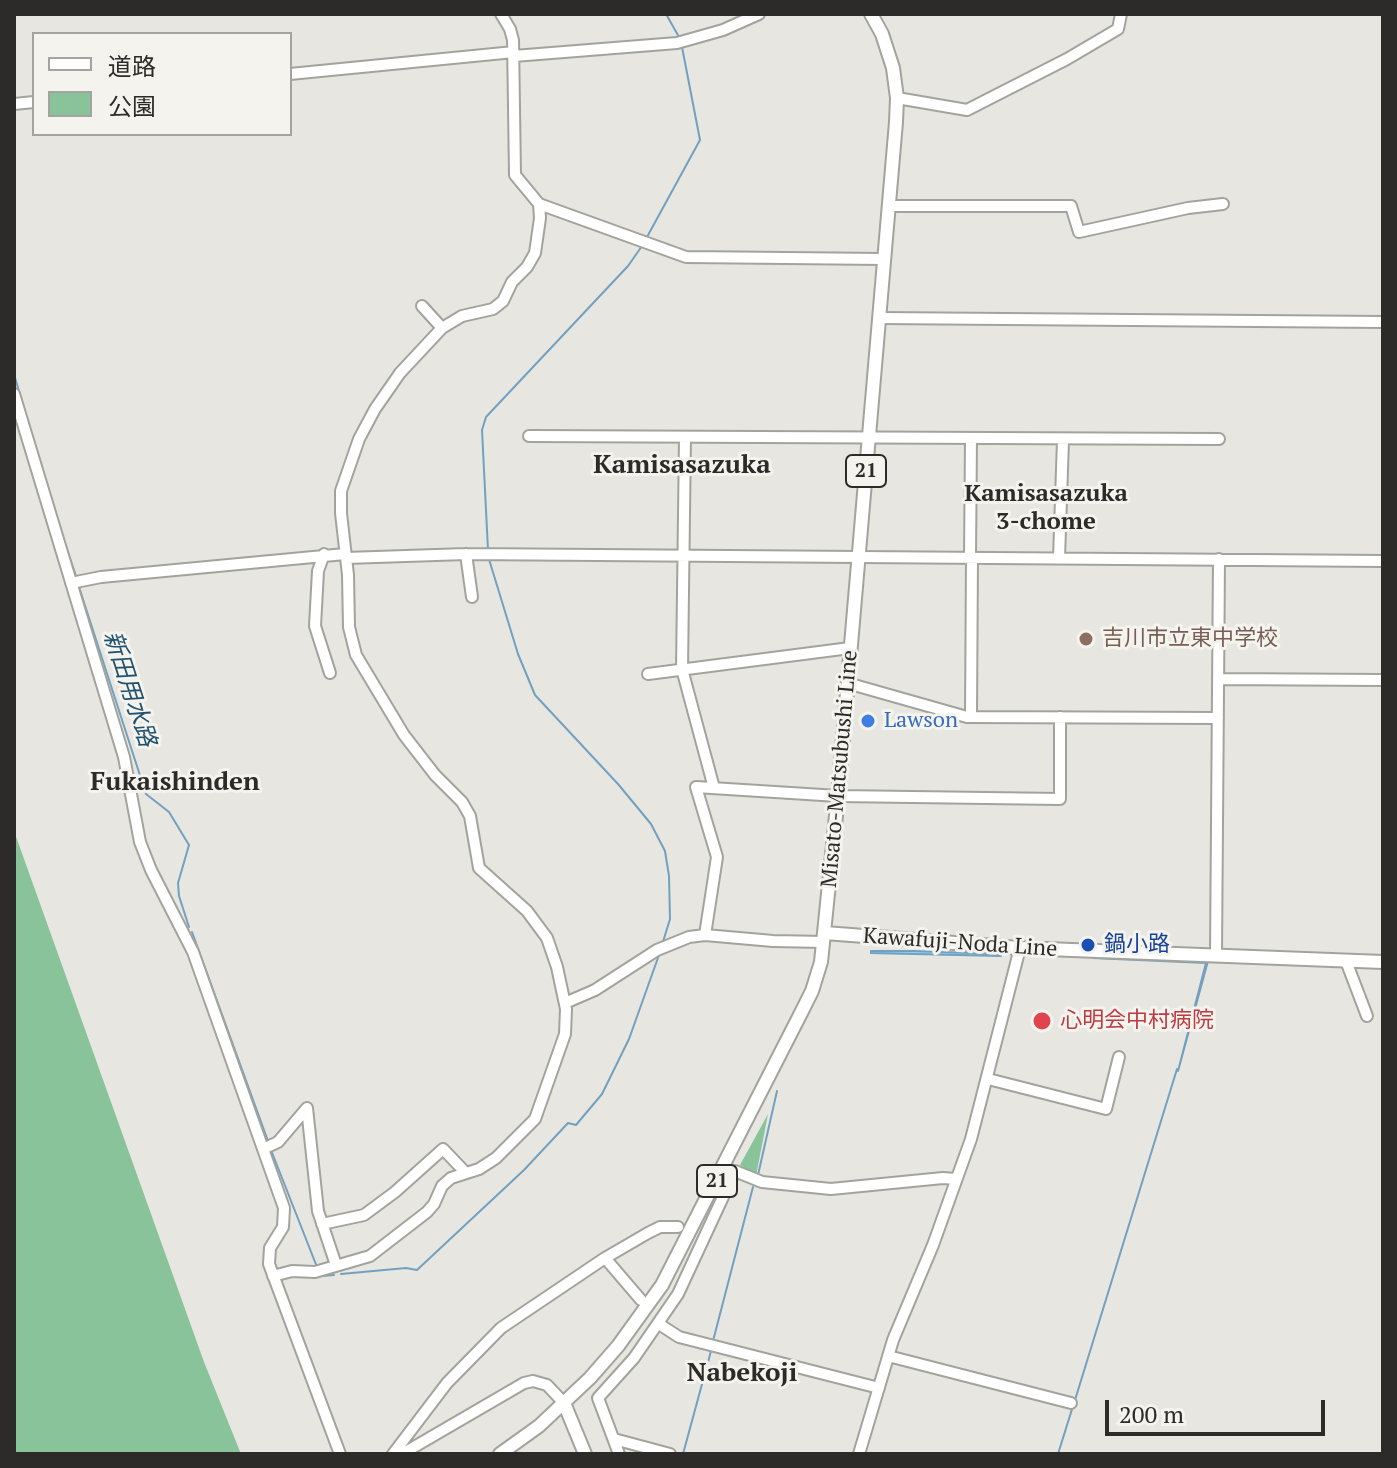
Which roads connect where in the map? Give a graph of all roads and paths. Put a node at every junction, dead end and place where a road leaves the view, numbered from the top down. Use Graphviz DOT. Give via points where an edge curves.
graph roads {
  1 [pos="501,14"];
  2 [pos="759,14"];
  3 [pos="1121,14"];
  4 [pos="876,15"];
  5 [pos="514,54"];
  6 [pos="292,74"];
  7 [pos="897,98"];
  8 [pos="539,204"];
  9 [pos="1223,204"];
  10 [pos="889,206"];
  11 [pos="884,259"];
  12 [pos="425,308"];
  13 [pos="879,318"];
  14 [pos="1383,322"];
  15 [pos="442,328"];
  16 [pos="14,394"];
  17 [pos="529,436"];
  18 [pos="685,437"];
  19 [pos="869,437"];
  20 [pos="971,438"];
  21 [pos="1219,439"];
  22 [pos="1063,440"];
  23 [pos="324,554"];
  24 [pos="466,554"];
  25 [pos="683,555"];
  26 [pos="345,556"];
  27 [pos="858,557"];
  28 [pos="971,557"];
  29 [pos="1059,558"];
  30 [pos="1219,559"];
  31 [pos="1383,561"];
  32 [pos="71,583"];
  33 [pos="472,597"];
  34 [pos="850,648"];
  35 [pos="682,669"];
  36 [pos="330,673"];
  37 [pos="648,674"];
  38 [pos="1218,679"];
  39 [pos="1383,680"];
  40 [pos="847,683"];
  41 [pos="971,717"];
  42 [pos="1060,717"];
  43 [pos="1218,718"];
  44 [pos="714,788"];
  45 [pos="838,796"];
  46 [pos="705,935"];
  47 [pos="825,938"];
  48 [pos="1020,948"];
  49 [pos="1216,955"];
  50 [pos="1346,961"];
  51 [pos="1383,962"];
  52 [pos="565,1003"];
  53 [pos="1367,1016"];
  54 [pos="1119,1057"];
  55 [pos="988,1079"];
  56 [pos="263,1149"];
  57 [pos="465,1172"];
  58 [pos="956,1179"];
  59 [pos="322,1224"];
  60 [pos="678,1227"];
  61 [pos="605,1258"];
  62 [pos="336,1265"];
  63 [pos="273,1276"];
  64 [pos="641,1300"];
  65 [pos="659,1319"];
  66 [pos="888,1356"];
  67 [pos="879,1388"];
  68 [pos="564,1403"];
  69 [pos="1071,1403"];
  70 [pos="614,1439"];
  71 [pos="340,1454"];
  72 [pos="393,1454"];
  73 [pos="402,1454"];
  74 [pos="500,1454"];
  75 [pos="585,1454"];
  76 [pos="619,1454"];
  77 [pos="670,1454"];
  78 [pos="859,1454"];
  1 -- 5 [label="street"];
  2 -- 5 [label="street" via="677,43"];
  3 -- 7 [label="street" via="1118,29 967,110"];
  4 -- 7 [label="main road, Misato-Matsubushi Line / 21"];
  5 -- 6 [label="street"];
  5 -- 8 [label="street" via="515,175"];
  7 -- 10 [label="main road, Misato-Matsubushi Line / 21"];
  8 -- 11 [label="street" via="686,257"];
  8 -- 15 [label="street" via="535,253 507,297 493,309 462,316"];
  9 -- 10 [label="street" via="1079,232 1071,206"];
  10 -- 11 [label="main road, Misato-Matsubushi Line / 21"];
  11 -- 13 [label="main road, Misato-Matsubushi Line / 21"];
  12 -- 15 [label="street"];
  13 -- 14 [label="street"];
  13 -- 19 [label="main road, Misato-Matsubushi Line / 21"];
  15 -- 26 [label="street" via="400,373 359,439 341,491"];
  16 -- 32 [label="street"];
  17 -- 18 [label="street"];
  18 -- 19 [label="street"];
  18 -- 25 [label="street"];
  19 -- 20 [label="street"];
  19 -- 27 [label="main road, Misato-Matsubushi Line / 21"];
  20 -- 22 [label="street"];
  20 -- 28 [label="street"];
  21 -- 22 [label="street"];
  22 -- 29 [label="street"];
  23 -- 26 [label="street"];
  23 -- 32 [label="street"];
  23 -- 36 [label="street" via="315,626"];
  24 -- 25 [label="street"];
  24 -- 26 [label="street"];
  24 -- 33 [label="street"];
  25 -- 27 [label="street"];
  25 -- 35 [label="street"];
  26 -- 52 [label="street" via="349,627 361,666 404,735 462,802 470,816 479,868 527,911 547,938"];
  27 -- 28 [label="street"];
  27 -- 34 [label="main road, Misato-Matsubushi Line / 21"];
  28 -- 29 [label="street"];
  28 -- 41 [label="street"];
  29 -- 30 [label="street"];
  30 -- 31 [label="street"];
  30 -- 38 [label="street"];
  32 -- 56 [label="street" via="124,757 140,842 185,932"];
  34 -- 35 [label="street"];
  34 -- 40 [label="main road, Misato-Matsubushi Line / 21"];
  35 -- 37 [label="street"];
  35 -- 44 [label="street"];
  38 -- 39 [label="street"];
  38 -- 43 [label="street"];
  40 -- 41 [label="street"];
  40 -- 45 [label="main road, Misato-Matsubushi Line / 21"];
  41 -- 42 [label="street"];
  42 -- 43 [label="street"];
  42 -- 45 [label="street" via="1060,799"];
  43 -- 49 [label="street"];
  44 -- 45 [label="street"];
  44 -- 46 [label="street" via="696,787 717,857"];
  45 -- 47 [label="main road, Misato-Matsubushi Line / 21"];
  46 -- 47 [label="street" via="773,941"];
  46 -- 52 [label="street" via="673,942"];
  47 -- 48 [label="main road, Kawafuji-Noda Line"];
  47 -- 68 [label="main road, Misato-Matsubushi Line / 21" via="807,1002 662,1285 618,1346"];
  48 -- 49 [label="main road, Kawafuji-Noda Line"];
  48 -- 55 [label="street"];
  49 -- 50 [label="main road, Kawafuji-Noda Line"];
  50 -- 51 [label="main road, Kawafuji-Noda Line"];
  50 -- 53 [label="street"];
  52 -- 57 [label="street" via="565,1034 535,1119 496,1158"];
  54 -- 55 [label="street" via="1106,1109"];
  55 -- 58 [label="street"];
  56 -- 59 [label="street" via="278,1142 307,1108"];
  56 -- 63 [label="street" via="285,1214 268,1255"];
  57 -- 59 [label="street" via="443,1149 364,1215"];
  57 -- 62 [label="street" via="442,1186 427,1212 374,1254"];
  58 -- 65 [label="street" via="831,1189 762,1182 735,1171 697,1256"];
  58 -- 66 [label="street"];
  59 -- 62 [label="street"];
  60 -- 61 [label="street" via="660,1227"];
  61 -- 64 [label="street"];
  61 -- 72 [label="street" via="492,1336 447,1383"];
  62 -- 63 [label="street"];
  63 -- 71 [label="street"];
  65 -- 67 [label="street" via="679,1337"];
  65 -- 70 [label="street" via="634,1358 598,1398"];
  66 -- 67 [label="street"];
  66 -- 69 [label="street"];
  67 -- 78 [label="street"];
  68 -- 73 [label="street" via="547,1385 524,1383"];
  68 -- 74 [label="main road"];
  68 -- 75 [label="main road"];
  70 -- 76 [label="street"];
  70 -- 77 [label="street"];
}
